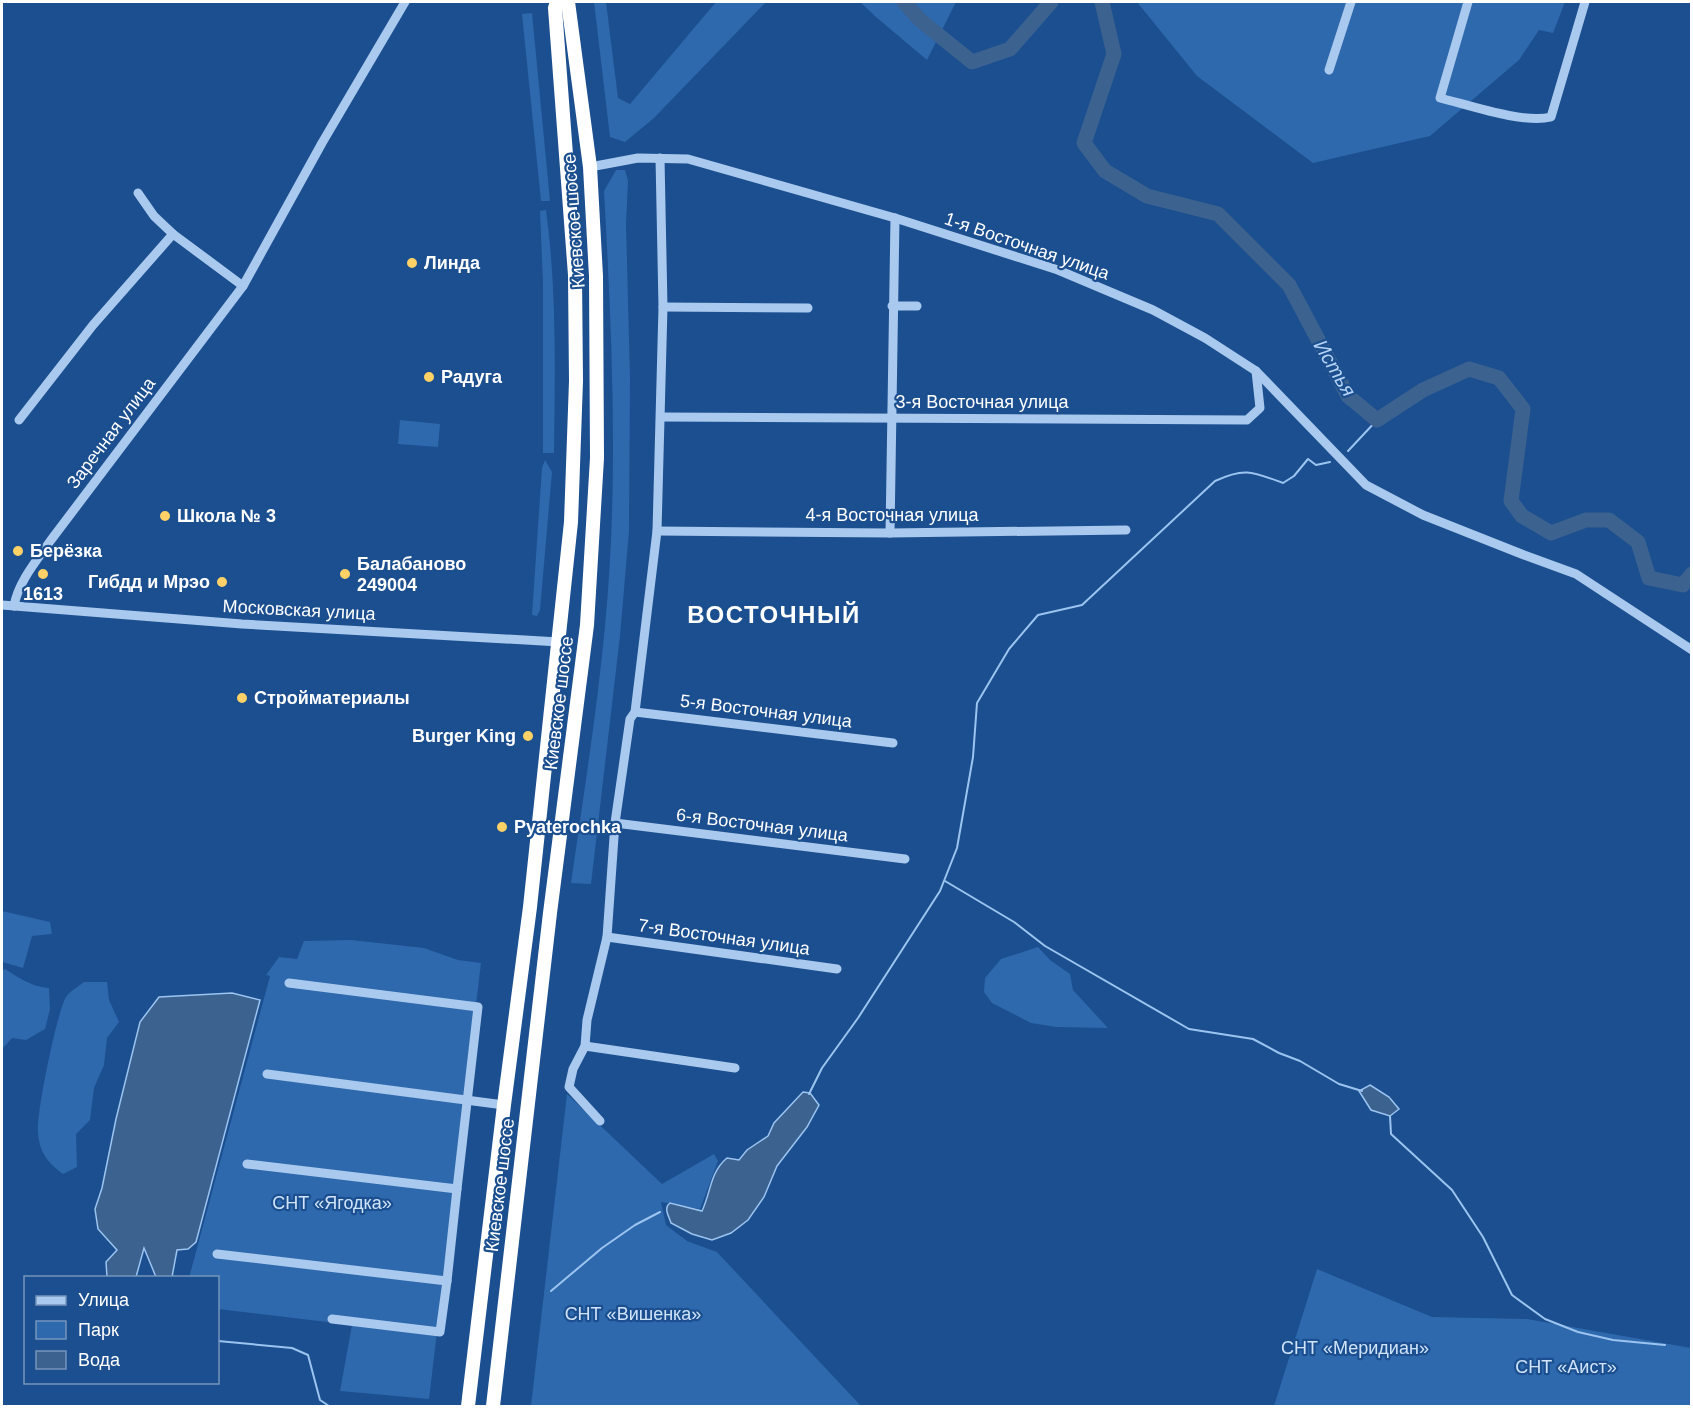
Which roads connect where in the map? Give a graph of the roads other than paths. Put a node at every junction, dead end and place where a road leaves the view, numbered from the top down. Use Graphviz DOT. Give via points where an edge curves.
graph roads {
  1 [pos="404,2"];
  2 [pos="556,2"];
  3 [pos="568,2"];
  4 [pos="1351,2"];
  5 [pos="1468,2"];
  6 [pos="1585,2"];
  7 [pos="1329,70"];
  8 [pos="660,158"];
  9 [pos="590,168"];
  10 [pos="138,193"];
  11 [pos="895,218"];
  12 [pos="173,234"];
  13 [pos="243,286"];
  14 [pos="892,306"];
  15 [pos="917,306"];
  16 [pos="663,307"];
  17 [pos="808,308"];
  18 [pos="1256,371"];
  19 [pos="661,417"];
  20 [pos="892,417"];
  21 [pos="19,420"];
  22 [pos="597,458"];
  23 [pos="574,460"];
  24 [pos="1126,530"];
  25 [pos="657,531"];
  26 [pos="890,533"];
  27 [pos="2,605"];
  28 [pos="14,606"];
  29 [pos="559,642"];
  30 [pos="1692,650"];
  31 [pos="635,712"];
  32 [pos="893,744"];
  33 [pos="615,823"];
  34 [pos="905,859"];
  35 [pos="607,937"];
  36 [pos="837,969"];
  37 [pos="289,983"];
  38 [pos="585,1046"];
  39 [pos="735,1068"];
  40 [pos="267,1074"];
  41 [pos="468,1100"];
  42 [pos="504,1105"];
  43 [pos="600,1121"];
  44 [pos="247,1164"];
  45 [pos="457,1189"];
  46 [pos="218,1254"];
  47 [pos="447,1281"];
  48 [pos="332,1319"];
  49 [pos="468,1407"];
  50 [pos="493,1407"];
  1 -- 13 [label="street, Заречная улица"];
  2 -- 23 [label="highway, Киевское шоссе" via="575,275"];
  3 -- 9 [label="highway, Киевское шоссе"];
  4 -- 7 [label="street"];
  5 -- 6 [label="street" via="1440,98 1544,119 1551,117"];
  8 -- 9 [label="street, 1-я Восточная улица" via="638,158"];
  8 -- 11 [label="street, 1-я Восточная улица" via="688,159"];
  8 -- 16 [label="street"];
  9 -- 22 [label="highway, Киевское шоссе" via="596,276"];
  10 -- 12 [label="street"];
  11 -- 14 [label="street"];
  11 -- 18 [label="street, 1-я Восточная улица" via="1069,274 1153,310"];
  12 -- 13 [label="street"];
  12 -- 21 [label="street" via="93,325"];
  13 -- 28 [label="street, Заречная улица" via="51,540 16,596"];
  14 -- 15 [label="street"];
  14 -- 20 [label="street"];
  16 -- 17 [label="street"];
  16 -- 19 [label="street"];
  18 -- 20 [label="street, 3-я Восточная улица" via="1260,408 1247,420"];
  18 -- 30 [label="street, 1-я Восточная улица" via="1366,485 1423,515 1576,574"];
  19 -- 20 [label="street, 3-я Восточная улица"];
  19 -- 25 [label="street"];
  20 -- 26 [label="street"];
  22 -- 23 [label="highway" via="590,447 583,447"];
  22 -- 50 [label="highway, Киевское шоссе" via="587,625"];
  23 -- 29 [label="highway, Киевское шоссе"];
  24 -- 26 [label="street, 4-я Восточная улица"];
  25 -- 26 [label="street, 4-я Восточная улица"];
  25 -- 31 [label="street"];
  27 -- 28 [label="street, Московская улица"];
  28 -- 29 [label="street, Московская улица"];
  29 -- 42 [label="highway, Киевское шоссе"];
  31 -- 32 [label="street, 5-я Восточная улица"];
  31 -- 33 [label="street" via="630,719"];
  33 -- 34 [label="street, 6-я Восточная улица"];
  33 -- 35 [label="street"];
  35 -- 36 [label="street, 7-я Восточная улица"];
  35 -- 38 [label="street" via="587,1020"];
  37 -- 41 [label="street" via="478,1007"];
  38 -- 39 [label="street"];
  38 -- 43 [label="street" via="569,1087"];
  40 -- 41 [label="street"];
  41 -- 42 [label="street"];
  41 -- 45 [label="street"];
  42 -- 49 [label="highway, Киевское шоссе"];
  44 -- 45 [label="street"];
  45 -- 47 [label="street"];
  46 -- 47 [label="street"];
  47 -- 48 [label="street" via="440,1332"];
}
